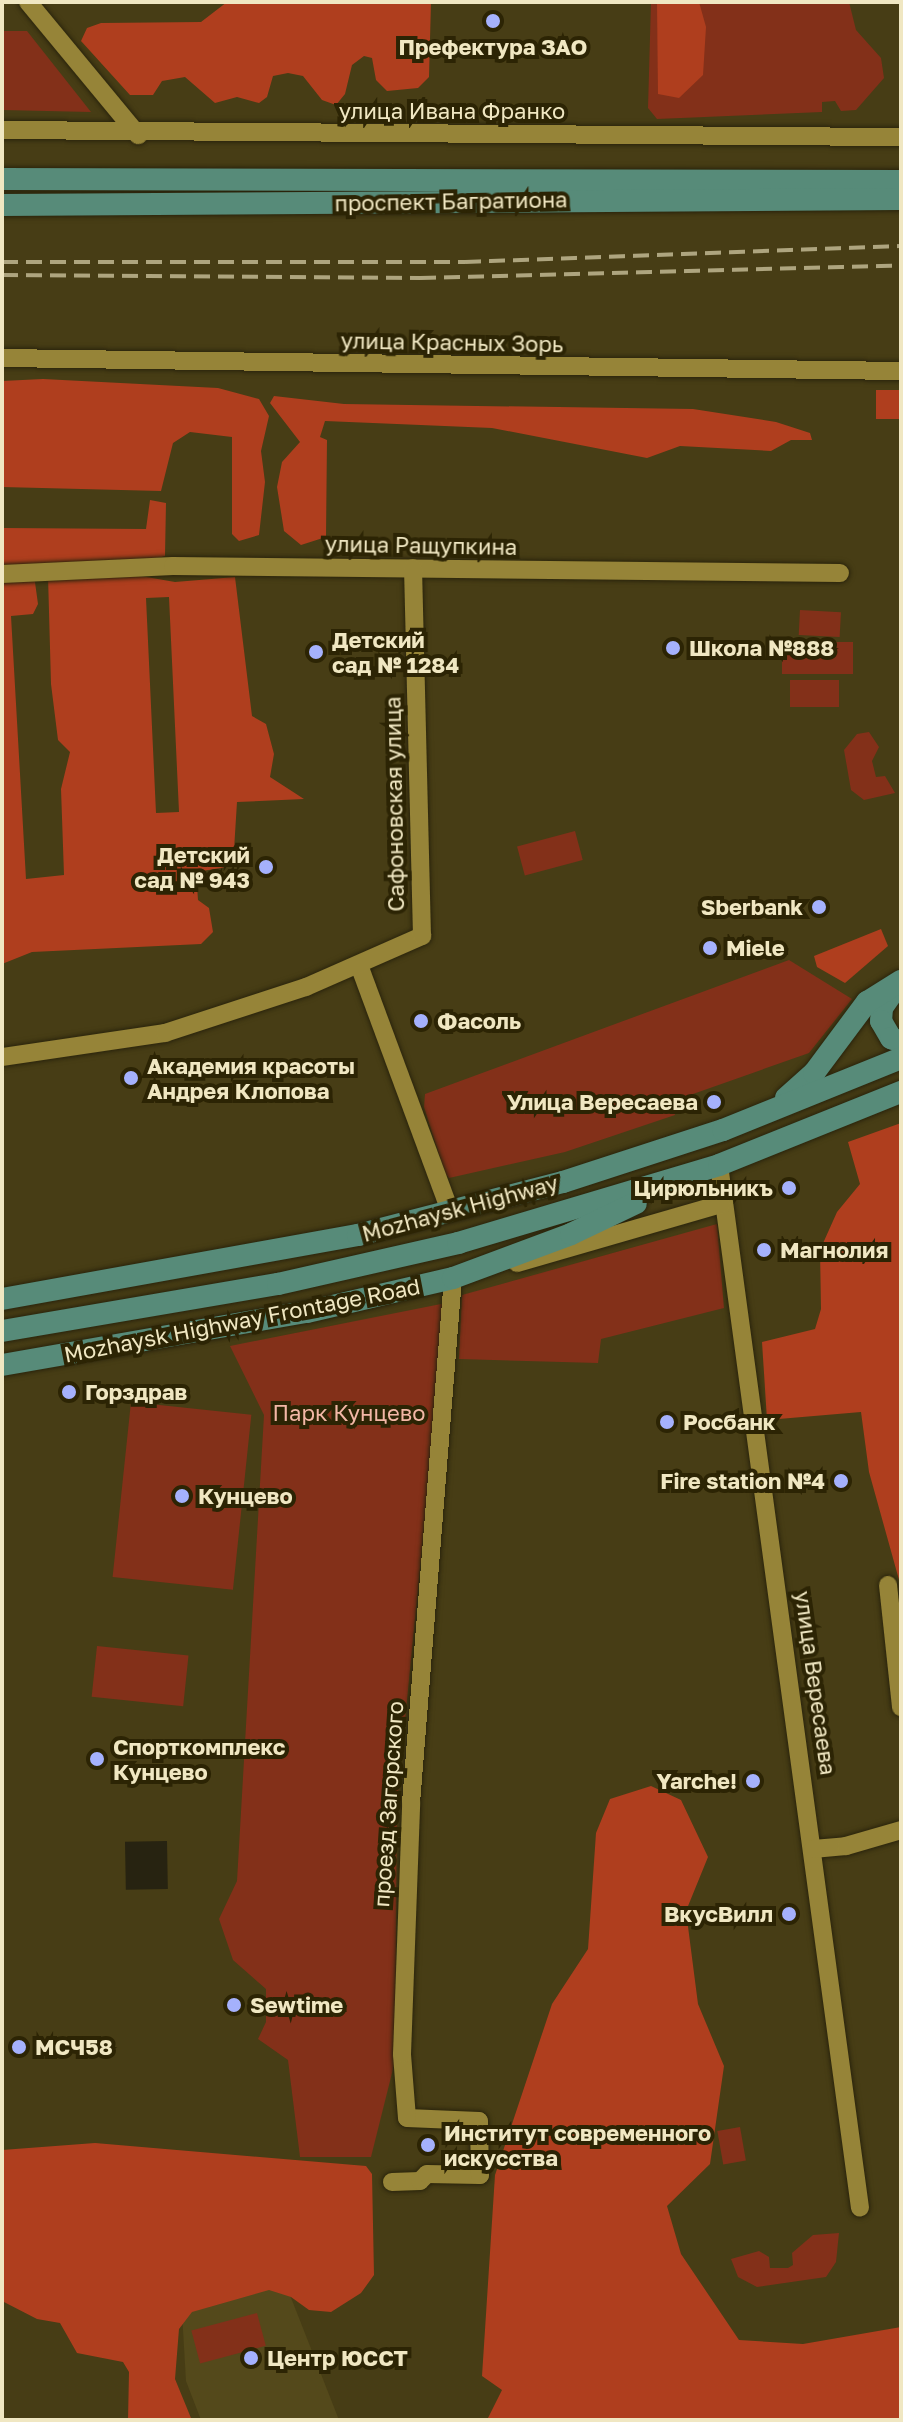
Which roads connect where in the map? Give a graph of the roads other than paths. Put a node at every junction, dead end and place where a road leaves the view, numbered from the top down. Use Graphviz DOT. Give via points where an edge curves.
graph roads {
  1 [pos="28,2"];
  2 [pos="2,130"];
  3 [pos="138,135"];
  4 [pos="901,137"];
  5 [pos="2,179"];
  6 [pos="901,181"];
  7 [pos="901,199"];
  8 [pos="2,205"];
  9 [pos="2,358"];
  10 [pos="901,371"];
  11 [pos="413,568"];
  12 [pos="840,573"];
  13 [pos="2,574"];
  14 [pos="359,965"];
  15 [pos="901,981"];
  16 [pos="901,1042"];
  17 [pos="2,1057"];
  18 [pos="901,1058"];
  19 [pos="901,1092"];
  20 [pos="758,1116"];
  21 [pos="719,1165"];
  22 [pos="694,1174"];
  23 [pos="722,1204"];
  24 [pos="450,1211"];
  25 [pos="480,1271"];
  26 [pos="453,1278"];
  27 [pos="2,1299"];
  28 [pos="2,1331"];
  29 [pos="2,1365"];
  30 [pos="888,1585"];
  31 [pos="901,1707"];
  32 [pos="901,1830"];
  33 [pos="813,1849"];
  34 [pos="392,2182"];
  35 [pos="860,2208"];
  1 -- 3 [label="street"];
  2 -- 3 [label="street, улица Ивана Франко"];
  3 -- 4 [label="street, улица Ивана Франко"];
  5 -- 6 [label="main road, проспект Багратиона"];
  7 -- 8 [label="main road, проспект Багратиона"];
  9 -- 10 [label="street, улица Красных Зорь"];
  11 -- 12 [label="street, улица Ращупкина"];
  11 -- 13 [label="street, улица Ращупкина" via="134,566"];
  11 -- 14 [label="street, Сафоновская улица" via="422,936"];
  14 -- 17 [label="street, Сафоновская улица" via="165,1033"];
  14 -- 24 [label="street"];
  15 -- 16 [label="main road" via="881,1012 885,1030"];
  15 -- 20 [label="main road" via="867,1002 814,1073"];
  18 -- 20 [label="main road, Mozhaysk Highway"];
  19 -- 21 [label="main road, Mozhaysk Highway"];
  20 -- 24 [label="main road, Mozhaysk Highway" via="622,1164"];
  21 -- 22 [label="main road, Mozhaysk Highway"];
  21 -- 23 [label="street, улица Вересаева"];
  22 -- 25 [label="main road, Mozhaysk Highway Frontage Road"];
  22 -- 28 [label="main road, Mozhaysk Highway" via="355,1267"];
  23 -- 25 [label="street" via="562,1253"];
  23 -- 33 [label="street, улица Вересаева"];
  24 -- 27 [label="main road, Mozhaysk Highway" via="267,1254"];
  25 -- 26 [label="main road, Mozhaysk Highway Frontage Road"];
  26 -- 29 [label="main road, Mozhaysk Highway Frontage Road" via="307,1312"];
  26 -- 34 [label="street, проезд Загорского" via="411,1803 402,2054 407,2118 479,2121 480,2175 427,2174 420,2181"];
  30 -- 31 [label="street"];
  32 -- 33 [label="street" via="846,1846"];
  33 -- 35 [label="street, улица Вересаева"];
}
